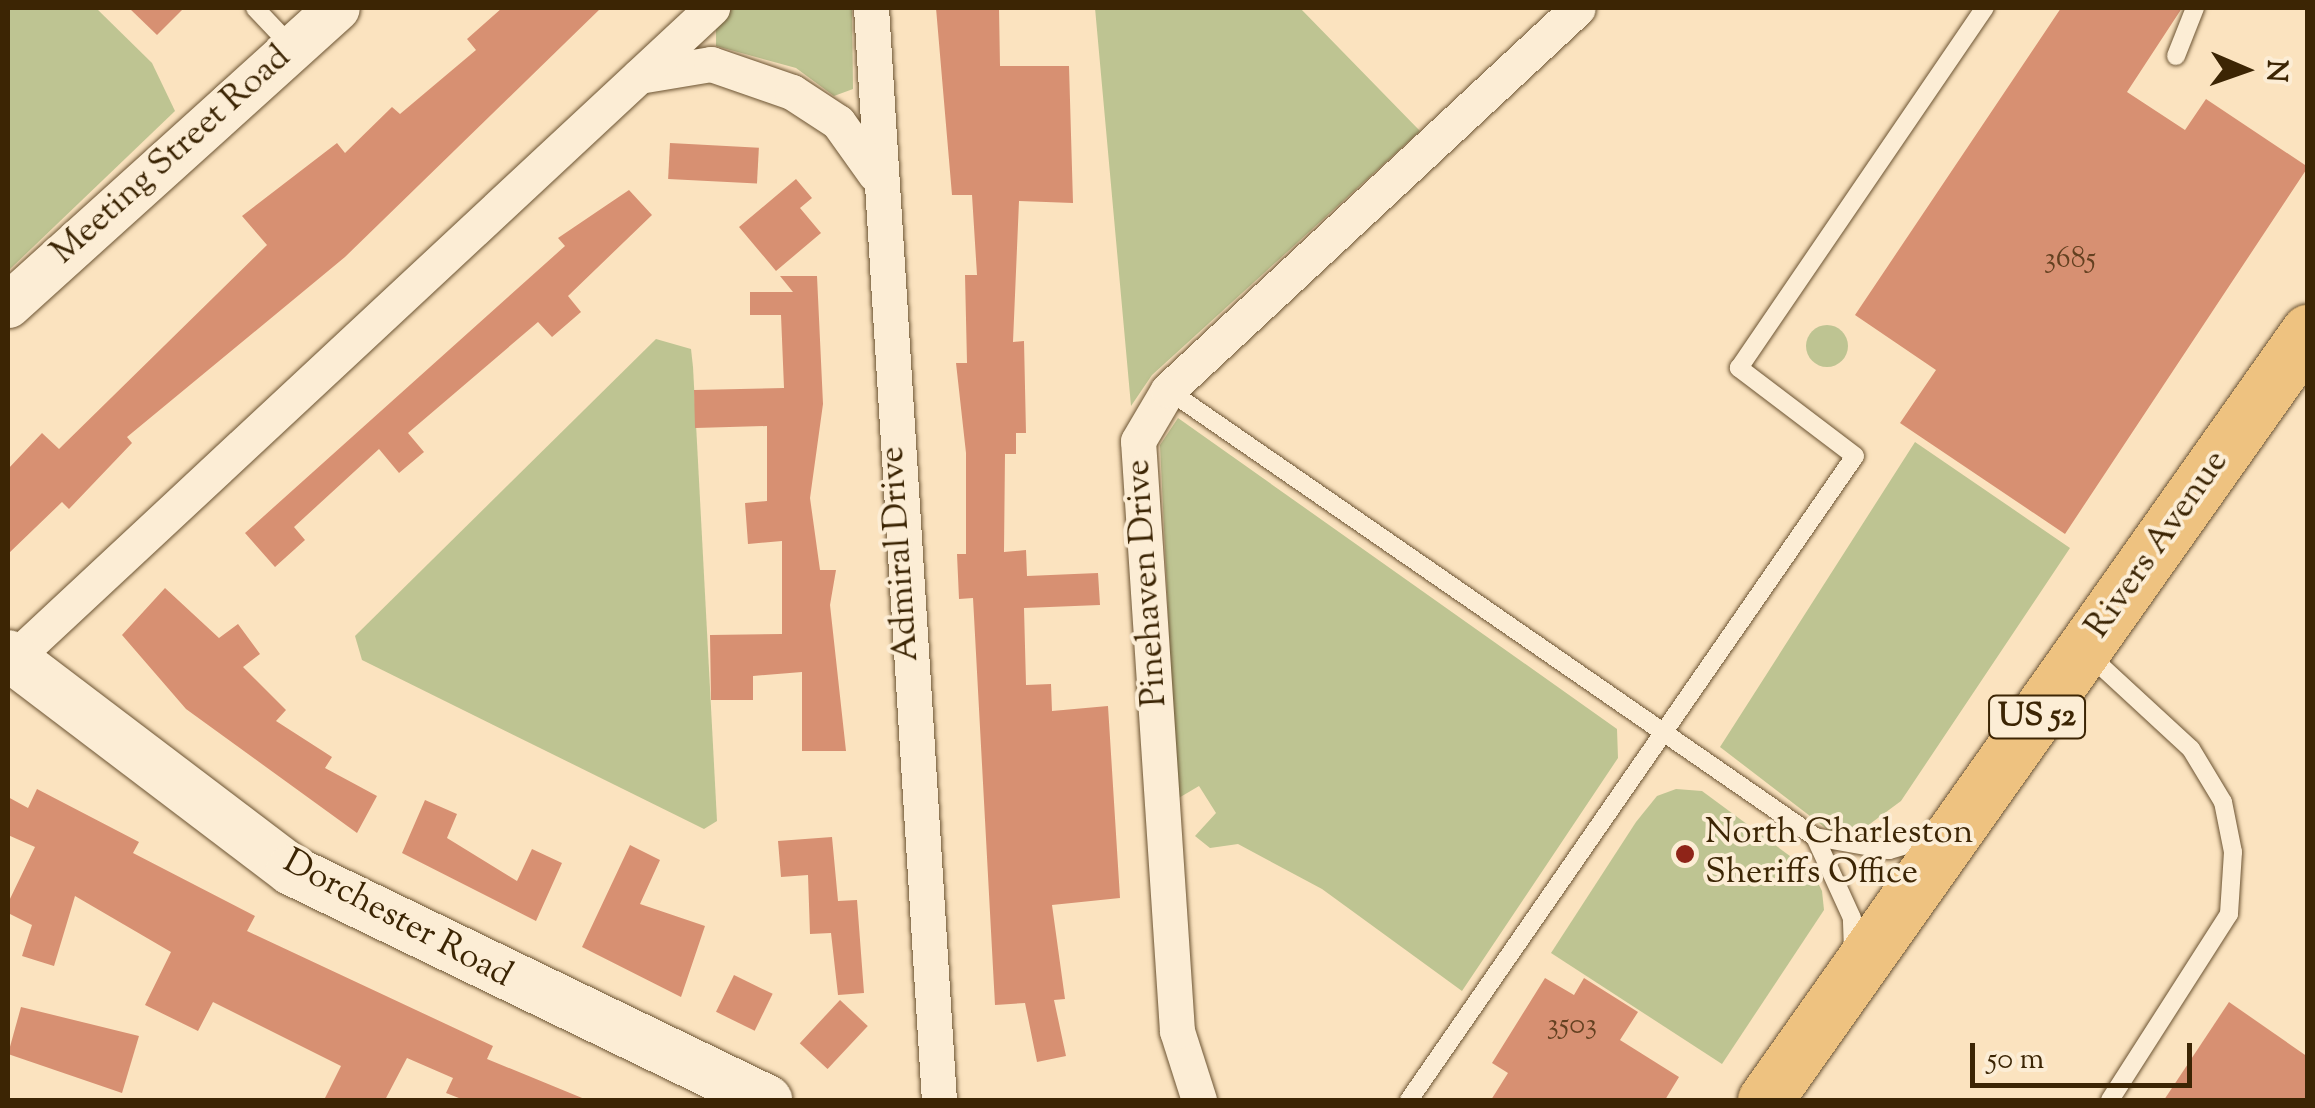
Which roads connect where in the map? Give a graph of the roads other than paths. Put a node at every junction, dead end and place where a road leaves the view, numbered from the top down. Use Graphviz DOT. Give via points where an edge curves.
graph roads {
  1 [pos="337,8"];
  2 [pos="712,8"];
  3 [pos="871,8"];
  4 [pos="1578,8"];
  5 [pos="1986,8"];
  6 [pos="2195,8"];
  7 [pos="253,9"];
  8 [pos="293,47"];
  9 [pos="2176,56"];
  10 [pos="639,76"];
  11 [pos="876,174"];
  12 [pos="8,304"];
  13 [pos="2308,332"];
  14 [pos="1168,390"];
  15 [pos="2084,650"];
  16 [pos="10,658"];
  17 [pos="1662,734"];
  18 [pos="1956,831"];
  19 [pos="1814,836"];
  20 [pos="1854,975"];
  21 [pos="767,1100"];
  22 [pos="939,1100"];
  23 [pos="1198,1100"];
  24 [pos="1410,1100"];
  25 [pos="1765,1100"];
  26 [pos="2110,1100"];
  1 -- 8 [label="street, Meeting Street Road"];
  2 -- 10 [label="street"];
  3 -- 11 [label="street, Admiral Drive"];
  4 -- 14 [label="street, Pinehaven Drive"];
  5 -- 17 [label="lane" via="1738,368 1855,456"];
  6 -- 9 [label="lane"];
  7 -- 8 [label="lane"];
  8 -- 12 [label="street, Meeting Street Road"];
  10 -- 11 [label="street" via="711,64 792,92 838,122"];
  10 -- 16 [label="street"];
  11 -- 22 [label="street, Admiral Drive"];
  13 -- 15 [label="main road, Rivers Avenue / US 52"];
  14 -- 17 [label="lane"];
  14 -- 23 [label="street, Pinehaven Drive" via="1138,441 1177,1031"];
  15 -- 18 [label="main road, Rivers Avenue / US 52"];
  15 -- 26 [label="lane" via="2192,749 2223,802 2232,852 2229,914"];
  16 -- 21 [label="main road, Dorchester Road" via="291,870"];
  17 -- 19 [label="lane"];
  17 -- 24 [label="lane"];
  18 -- 19 [label="lane" via="1889,850"];
  18 -- 20 [label="main road, Rivers Avenue / US 52"];
  19 -- 20 [label="lane" via="1852,918"];
  20 -- 25 [label="main road, Rivers Avenue / US 52"];
}
